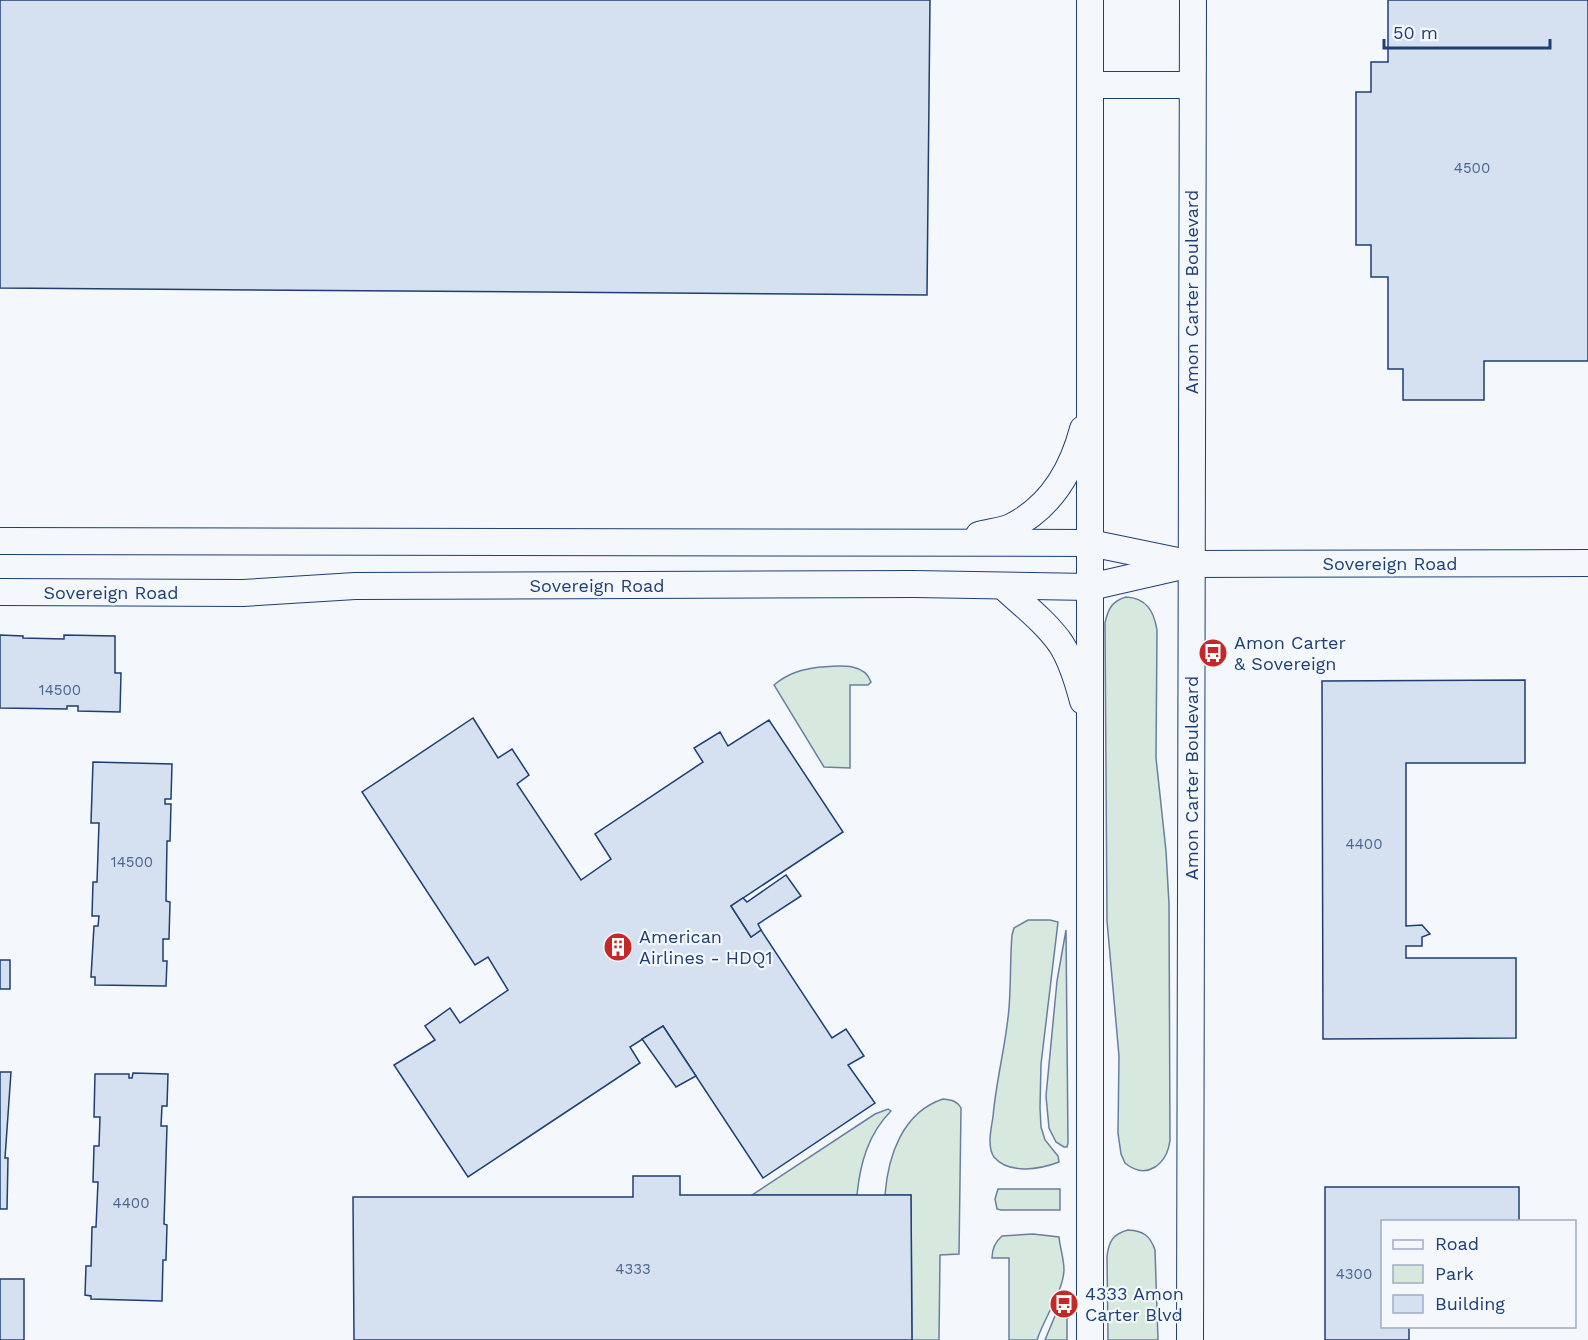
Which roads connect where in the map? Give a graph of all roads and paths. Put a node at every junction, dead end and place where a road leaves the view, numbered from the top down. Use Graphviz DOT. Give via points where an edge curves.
graph roads {
  1 [pos="1090,0"];
  2 [pos="1193,0"];
  3 [pos="1090,85"];
  4 [pos="1192,85"];
  5 [pos="1090,400"];
  6 [pos="0,541"];
  7 [pos="892,543"];
  8 [pos="1090,543"];
  9 [pos="1588,563"];
  10 [pos="1192,564"];
  11 [pos="1003,586"];
  12 [pos="1090,587"];
  13 [pos="0,592"];
  14 [pos="1090,727"];
  15 [pos="1090,1340"];
  16 [pos="1190,1340"];
  1 -- 3 [label="street"];
  2 -- 4 [label="street, Amon Carter Boulevard"];
  3 -- 4 [label="street"];
  3 -- 5 [label="street"];
  4 -- 10 [label="street, Amon Carter Boulevard"];
  5 -- 7 [label="street" via="1077,451 1061,484 1041,507 1010,527 992,532"];
  5 -- 8 [label="street"];
  6 -- 7 [label="street, Sovereign Road"];
  7 -- 8 [label="street, Sovereign Road"];
  8 -- 10 [label="street, Sovereign Road"];
  8 -- 12 [label="street"];
  9 -- 10 [label="street, Sovereign Road"];
  10 -- 12 [label="street, Sovereign Road"];
  10 -- 16 [label="street, Amon Carter Boulevard"];
  11 -- 12 [label="street, Sovereign Road"];
  11 -- 13 [label="street, Sovereign Road" via="367,586 243,593"];
  11 -- 14 [label="street" via="1060,643 1077,677"];
  12 -- 14 [label="street"];
  14 -- 15 [label="street"];
}
